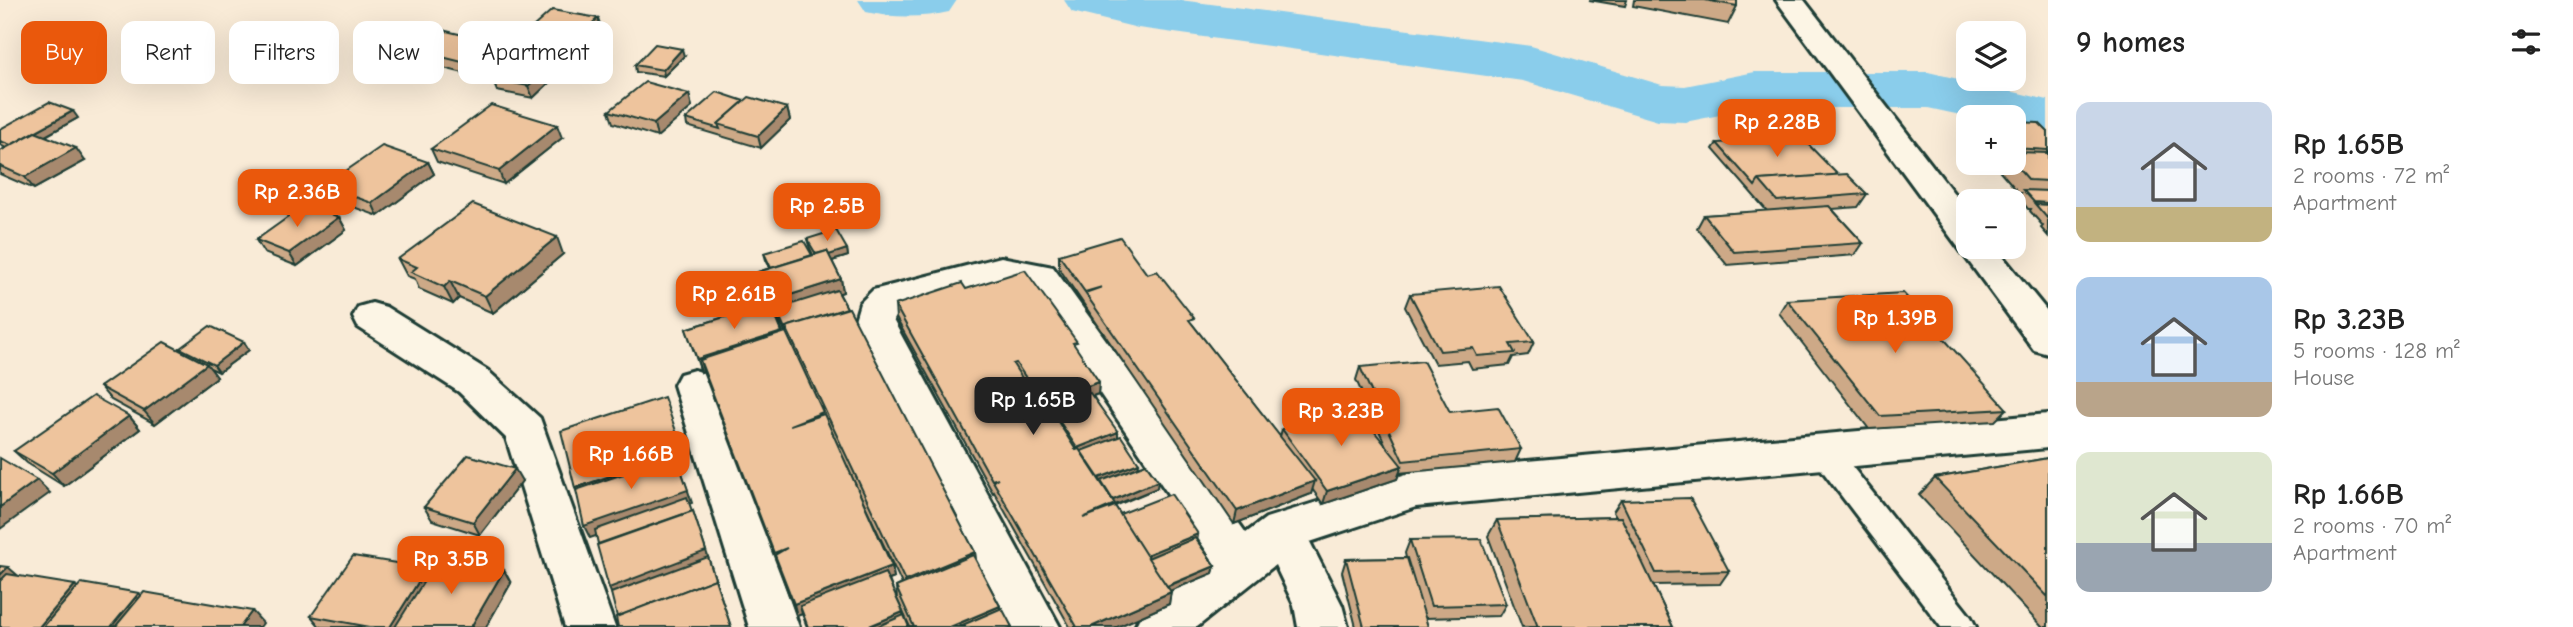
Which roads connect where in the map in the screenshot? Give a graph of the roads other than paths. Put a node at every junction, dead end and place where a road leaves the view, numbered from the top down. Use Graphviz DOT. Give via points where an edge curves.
graph roads {
  1 [pos="1790,0"];
  2 [pos="1956,221"];
  3 [pos="1985,259"];
  4 [pos="372,317"];
  5 [pos="2048,340"];
  6 [pos="694,385"];
  7 [pos="2048,431"];
  8 [pos="1825,453"];
  9 [pos="1282,532"];
  10 [pos="1241,564"];
  11 [pos="590,627"];
  12 [pos="774,627"];
  13 [pos="1035,627"];
  14 [pos="1160,627"];
  15 [pos="1323,627"];
  16 [pos="1960,627"];
  1 -- 2 [label="main road"];
  3 -- 5 [label="main road"];
  4 -- 11 [label="main road" via="473,381 524,430"];
  6 -- 12 [label="main road"];
  7 -- 8 [label="main road"];
  8 -- 9 [label="main road" via="1416,489"];
  8 -- 16 [label="lane"];
  9 -- 10 [label="main road"];
  9 -- 15 [label="main road" via="1318,605"];
  10 -- 13 [label="main road" via="1040,276 1001,270 886,299 874,320"];
  10 -- 14 [label="main road"];
}
